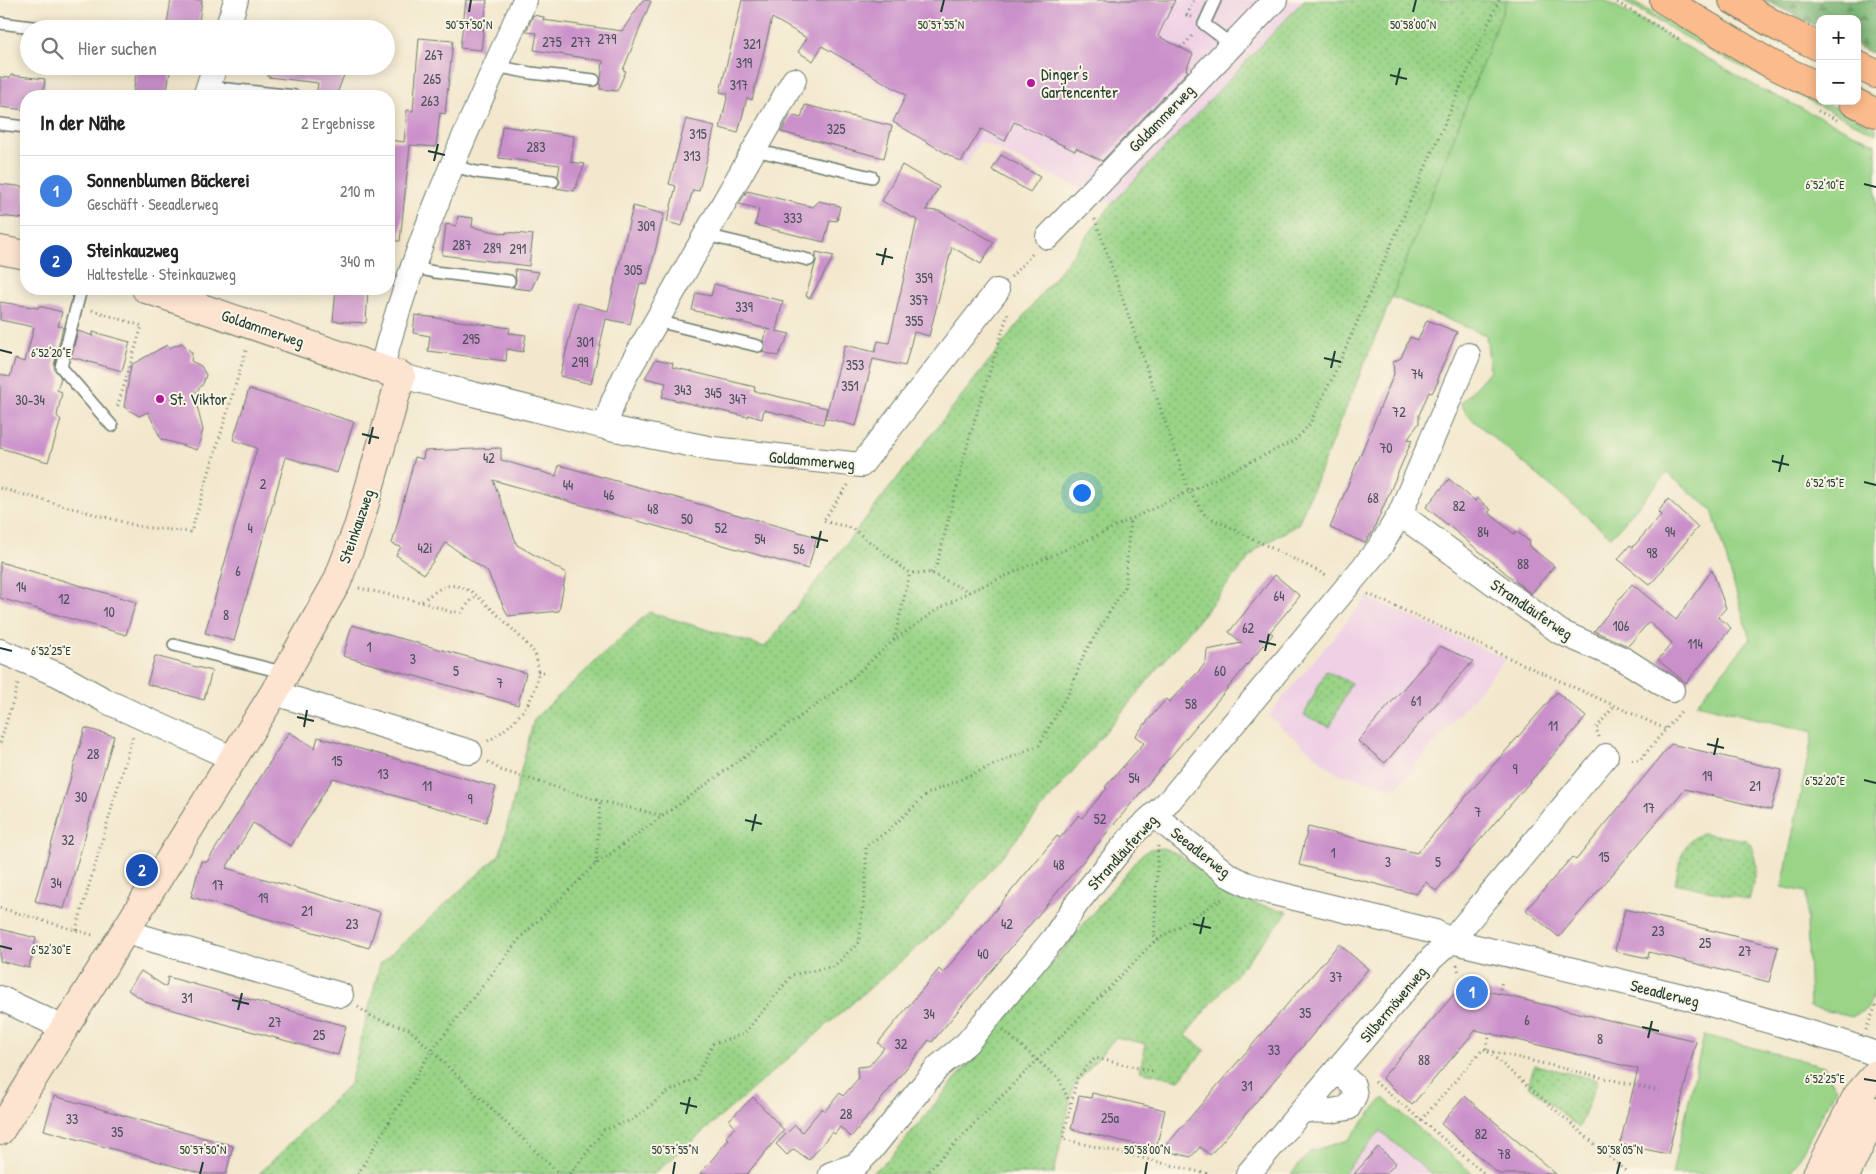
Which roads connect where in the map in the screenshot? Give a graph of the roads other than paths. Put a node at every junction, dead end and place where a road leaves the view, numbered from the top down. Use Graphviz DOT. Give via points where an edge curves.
graph roads {
  1 [pos="236,0"];
  2 [pos="525,0"];
  3 [pos="1215,0"];
  4 [pos="1275,0"];
  5 [pos="1664,0"];
  6 [pos="1733,0"];
  7 [pos="230,20"];
  8 [pos="0,23"];
  9 [pos="20,26"];
  10 [pos="1231,44"];
  11 [pos="1816,45"];
  12 [pos="496,66"];
  13 [pos="1861,67"];
  14 [pos="1876,74"];
  15 [pos="594,80"];
  16 [pos="794,80"];
  17 [pos="209,83"];
  18 [pos="1816,84"];
  19 [pos="255,90"];
  20 [pos="1861,105"];
  21 [pos="1876,112"];
  22 [pos="0,124"];
  23 [pos="20,126"];
  24 [pos="755,150"];
  25 [pos="453,166"];
  26 [pos="872,177"];
  27 [pos="553,181"];
  28 [pos="706,235"];
  29 [pos="1048,237"];
  30 [pos="0,250"];
  31 [pos="20,254"];
  32 [pos="809,260"];
  33 [pos="413,267"];
  34 [pos="509,281"];
  35 [pos="998,291"];
  36 [pos="80,295"];
  37 [pos="165,295"];
  38 [pos="657,321"];
  39 [pos="758,346"];
  40 [pos="1468,355"];
  41 [pos="391,373"];
  42 [pos="112,426"];
  43 [pos="605,427"];
  44 [pos="1400,514"];
  45 [pos="174,645"];
  46 [pos="0,651"];
  47 [pos="280,683"];
  48 [pos="1672,690"];
  49 [pos="470,752"];
  50 [pos="1606,756"];
  51 [pos="234,759"];
  52 [pos="1157,817"];
  53 [pos="122,937"];
  54 [pos="1451,941"];
  55 [pos="341,995"];
  56 [pos="0,998"];
  57 [pos="64,1028"];
  58 [pos="1876,1054"];
  59 [pos="1338,1071"];
  60 [pos="1876,1074"];
  61 [pos="1303,1110"];
  62 [pos="1876,1111"];
  63 [pos="0,1131"];
  64 [pos="831,1174"];
  65 [pos="1248,1174"];
  66 [pos="1817,1174"];
  67 [pos="1846,1174"];
  1 -- 7 [label="street"];
  2 -- 12 [label="street"];
  3 -- 10 [label="lane" via="1204,24"];
  4 -- 10 [label="street, Goldammerweg"];
  5 -- 18 [label="main road" via="1771,64"];
  6 -- 11 [label="main road"];
  8 -- 9 [label="lane"];
  10 -- 29 [label="street, Goldammerweg"];
  12 -- 15 [label="lane"];
  12 -- 25 [label="street"];
  13 -- 14 [label="main road"];
  16 -- 24 [label="street"];
  17 -- 19 [label="lane"];
  20 -- 21 [label="main road"];
  22 -- 23 [label="lane"];
  24 -- 26 [label="lane"];
  24 -- 28 [label="street"];
  25 -- 27 [label="lane" via="476,172"];
  25 -- 33 [label="street"];
  28 -- 32 [label="lane"];
  28 -- 38 [label="street"];
  30 -- 31 [label="street"];
  33 -- 34 [label="lane"];
  33 -- 41 [label="street" via="398,309"];
  35 -- 43 [label="street, Goldammerweg" via="861,466 712,449"];
  36 -- 42 [label="lane" via="61,367"];
  37 -- 41 [label="street, Goldammerweg"];
  38 -- 39 [label="lane"];
  38 -- 43 [label="street" via="625,376"];
  40 -- 44 [label="street, Strandläuferweg"];
  41 -- 43 [label="street, Goldammerweg"];
  41 -- 47 [label="street, Steinkauzweg" via="359,524 337,582"];
  44 -- 48 [label="street, Strandläuferweg" via="1560,632 1625,660"];
  44 -- 52 [label="street, Strandläuferweg" via="1380,547"];
  45 -- 47 [label="lane"];
  46 -- 51 [label="street"];
  47 -- 49 [label="street"];
  47 -- 51 [label="street, Steinkauzweg"];
  50 -- 54 [label="street"];
  51 -- 53 [label="street, Steinkauzweg"];
  52 -- 54 [label="street, Seeadlerweg" via="1228,875 1246,884 1435,932"];
  52 -- 64 [label="street, Strandläuferweg" via="1135,832 988,1018 967,1043 938,1067 856,1165"];
  53 -- 55 [label="street"];
  53 -- 57 [label="street, Steinkauzweg"];
  54 -- 58 [label="street, Seeadlerweg" via="1682,996"];
  54 -- 59 [label="street, Silbermöwenweg" via="1432,958"];
  56 -- 57 [label="street"];
  57 -- 63 [label="street, Steinkauzweg"];
  59 -- 61 [label="street, Silbermöwenweg"];
  59 -- 61 [label="street" via="1353,1084 1356,1095 1348,1108"];
  60 -- 66 [label="street" via="1856,1096"];
  61 -- 65 [label="street, Silbermöwenweg"];
  62 -- 67 [label="street"];
}
